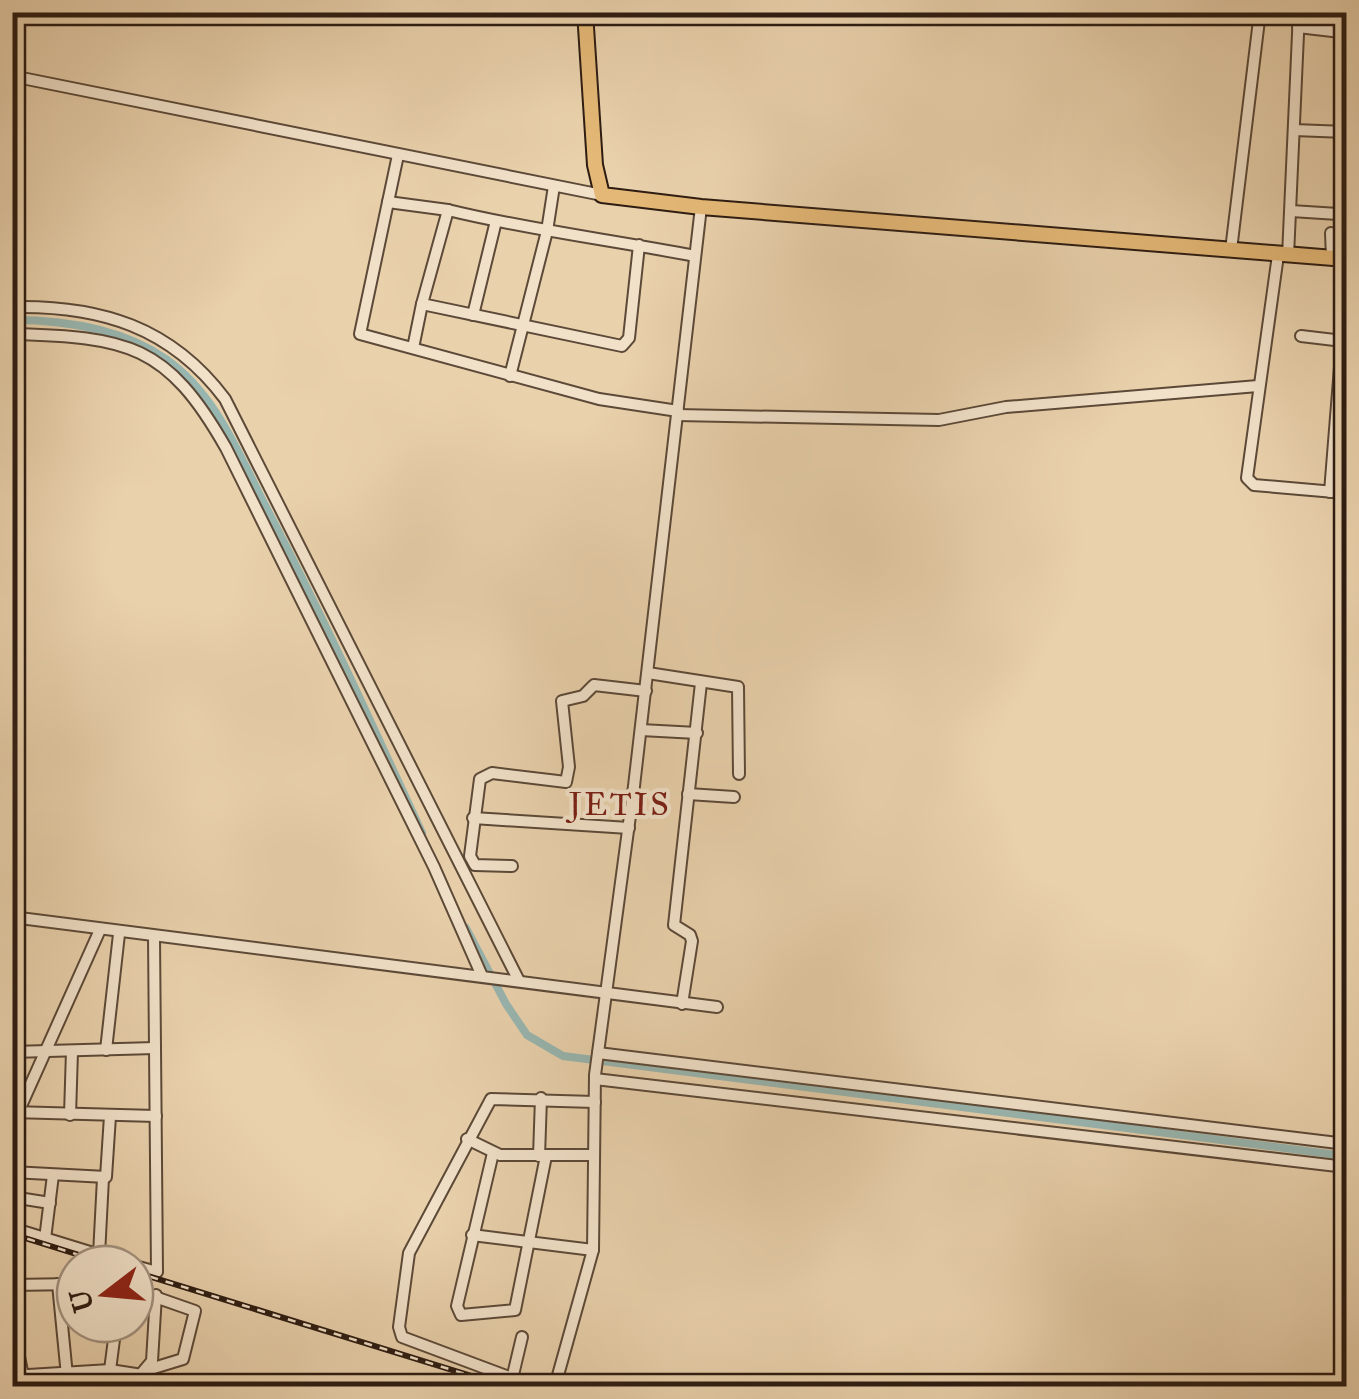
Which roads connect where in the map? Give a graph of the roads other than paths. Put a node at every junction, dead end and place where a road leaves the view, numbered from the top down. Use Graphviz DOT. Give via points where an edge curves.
graph roads {
  1 [pos="585,12"];
  2 [pos="1260,12"];
  3 [pos="1299,12"];
  4 [pos="1298,27"];
  5 [pos="1341,32"];
  6 [pos="12,76"];
  7 [pos="1294,130"];
  8 [pos="1346,132"];
  9 [pos="398,155"];
  10 [pos="554,186"];
  11 [pos="602,195"];
  12 [pos="388,202"];
  13 [pos="701,207"];
  14 [pos="1343,208"];
  15 [pos="448,210"];
  16 [pos="1291,211"];
  17 [pos="496,221"];
  18 [pos="547,230"];
  19 [pos="1331,233"];
  20 [pos="639,245"];
  21 [pos="1231,250"];
  22 [pos="695,256"];
  23 [pos="1283,256"];
  24 [pos="1339,259"];
  25 [pos="1346,292"];
  26 [pos="422,304"];
  27 [pos="12,307"];
  28 [pos="473,316"];
  29 [pos="523,324"];
  30 [pos="12,334"];
  31 [pos="1301,336"];
  32 [pos="1343,341"];
  33 [pos="413,348"];
  34 [pos="510,376"];
  35 [pos="1343,385"];
  36 [pos="1258,386"];
  37 [pos="678,413"];
  38 [pos="1330,492"];
  39 [pos="1346,493"];
  40 [pos="293,534"];
  41 [pos="272,543"];
  42 [pos="648,674"];
  43 [pos="701,683"];
  44 [pos="646,691"];
  45 [pos="641,730"];
  46 [pos="696,732"];
  47 [pos="739,774"];
  48 [pos="688,794"];
  49 [pos="734,797"];
  50 [pos="473,818"];
  51 [pos="629,828"];
  52 [pos="475,865"];
  53 [pos="512,866"];
  54 [pos="464,874"];
  55 [pos="12,917"];
  56 [pos="99,932"];
  57 [pos="119,934"];
  58 [pos="154,937"];
  59 [pos="485,976"];
  60 [pos="514,980"];
  61 [pos="607,995"];
  62 [pos="682,1004"];
  63 [pos="717,1007"];
  64 [pos="155,1048"];
  65 [pos="106,1050"];
  66 [pos="72,1051"];
  67 [pos="12,1052"];
  68 [pos="44,1052"];
  69 [pos="598,1055"];
  70 [pos="595,1077"];
  71 [pos="540,1098"];
  72 [pos="595,1102"];
  73 [pos="15,1112"];
  74 [pos="70,1115"];
  75 [pos="110,1116"];
  76 [pos="156,1116"];
  77 [pos="1169,1124"];
  78 [pos="12,1126"];
  79 [pos="467,1139"];
  80 [pos="1346,1144"];
  81 [pos="1166,1145"];
  82 [pos="493,1154"];
  83 [pos="594,1155"];
  84 [pos="543,1156"];
  85 [pos="1346,1168"];
  86 [pos="12,1172"];
  87 [pos="53,1175"];
  88 [pos="102,1178"];
  89 [pos="12,1197"];
  90 [pos="50,1204"];
  91 [pos="12,1228"];
  92 [pos="472,1235"];
  93 [pos="45,1239"];
  94 [pos="532,1243"];
  95 [pos="62,1244"];
  96 [pos="99,1244"];
  97 [pos="593,1250"];
  98 [pos="155,1272"];
  99 [pos="55,1284"];
  100 [pos="12,1285"];
  101 [pos="156,1295"];
  102 [pos="12,1323"];
  103 [pos="522,1337"];
  104 [pos="64,1344"];
  105 [pos="113,1344"];
  106 [pos="110,1370"];
  107 [pos="144,1373"];
  108 [pos="67,1374"];
  109 [pos="16,1377"];
  110 [pos="512,1379"];
  111 [pos="14,1386"];
  112 [pos="68,1386"];
  113 [pos="131,1386"];
  114 [pos="533,1386"];
  115 [pos="555,1386"];
  1 -- 11 [label="main road"];
  2 -- 21 [label="street"];
  3 -- 4 [label="street"];
  4 -- 5 [label="street"];
  4 -- 7 [label="street"];
  6 -- 9 [label="street"];
  7 -- 8 [label="street"];
  7 -- 16 [label="street"];
  9 -- 10 [label="street"];
  9 -- 12 [label="street"];
  10 -- 11 [label="street"];
  10 -- 18 [label="street"];
  11 -- 13 [label="main road"];
  12 -- 15 [label="street"];
  12 -- 33 [label="street" via="360,334"];
  13 -- 21 [label="main road"];
  13 -- 22 [label="street"];
  14 -- 16 [label="street" via="1338,214"];
  15 -- 17 [label="street"];
  15 -- 26 [label="street"];
  16 -- 23 [label="street"];
  17 -- 18 [label="street"];
  17 -- 28 [label="street"];
  18 -- 20 [label="street"];
  18 -- 29 [label="street"];
  19 -- 24 [label="street"];
  20 -- 22 [label="street"];
  20 -- 29 [label="street" via="626,344"];
  21 -- 23 [label="main road"];
  22 -- 37 [label="street"];
  23 -- 24 [label="main road"];
  23 -- 36 [label="street"];
  25 -- 32 [label="street"];
  26 -- 28 [label="street"];
  26 -- 33 [label="street"];
  27 -- 40 [label="street" via="104,314 153,332 185,356 231,409"];
  28 -- 29 [label="street"];
  29 -- 34 [label="street"];
  30 -- 41 [label="street" via="112,342 172,372 210,421"];
  31 -- 32 [label="street"];
  32 -- 35 [label="street"];
  33 -- 34 [label="street"];
  34 -- 37 [label="street"];
  35 -- 38 [label="street"];
  36 -- 37 [label="street" via="1006,407 939,420"];
  36 -- 38 [label="street" via="1248,482"];
  37 -- 42 [label="street"];
  38 -- 39 [label="street"];
  40 -- 41 [label="street"];
  40 -- 54 [label="street"];
  41 -- 59 [label="street"];
  42 -- 43 [label="street"];
  42 -- 44 [label="street"];
  43 -- 46 [label="street"];
  43 -- 47 [label="street" via="741,692"];
  44 -- 45 [label="street"];
  44 -- 50 [label="street" via="594,686 563,700 567,782 487,774 478,784"];
  45 -- 46 [label="street"];
  45 -- 51 [label="street"];
  46 -- 48 [label="street"];
  48 -- 49 [label="street"];
  48 -- 62 [label="street" via="674,925 692,941"];
  50 -- 51 [label="street"];
  50 -- 52 [label="street" via="469,846"];
  51 -- 61 [label="street"];
  52 -- 53 [label="street"];
  52 -- 54 [label="street"];
  54 -- 60 [label="street"];
  55 -- 56 [label="street"];
  56 -- 57 [label="street"];
  56 -- 68 [label="street"];
  57 -- 58 [label="street"];
  57 -- 65 [label="street"];
  58 -- 59 [label="street"];
  58 -- 64 [label="street"];
  59 -- 60 [label="street"];
  60 -- 61 [label="street"];
  61 -- 62 [label="street"];
  61 -- 69 [label="street"];
  62 -- 63 [label="street"];
  64 -- 65 [label="street"];
  64 -- 76 [label="street"];
  65 -- 66 [label="street"];
  66 -- 68 [label="street"];
  66 -- 74 [label="street"];
  67 -- 68 [label="street"];
  68 -- 73 [label="street"];
  69 -- 70 [label="street"];
  69 -- 77 [label="street"];
  70 -- 72 [label="street"];
  70 -- 81 [label="street"];
  71 -- 72 [label="street"];
  71 -- 79 [label="street" via="492,1100"];
  71 -- 84 [label="street"];
  72 -- 83 [label="street"];
  73 -- 74 [label="street"];
  73 -- 78 [label="street"];
  74 -- 75 [label="street"];
  75 -- 76 [label="street"];
  75 -- 88 [label="street" via="108,1175"];
  76 -- 98 [label="street"];
  77 -- 80 [label="street"];
  77 -- 81 [label="street"];
  79 -- 82 [label="street"];
  79 -- 110 [label="street" via="408,1253 399,1330 411,1343"];
  81 -- 85 [label="street"];
  82 -- 84 [label="street"];
  82 -- 92 [label="street"];
  83 -- 84 [label="street"];
  83 -- 97 [label="street"];
  84 -- 94 [label="street"];
  86 -- 87 [label="street"];
  87 -- 88 [label="street"];
  87 -- 90 [label="street"];
  88 -- 96 [label="street"];
  89 -- 90 [label="street"];
  90 -- 93 [label="street"];
  91 -- 93 [label="street"];
  92 -- 94 [label="street"];
  92 -- 94 [label="street" via="456,1310 461,1315 515,1310"];
  93 -- 95 [label="street"];
  94 -- 97 [label="street"];
  97 -- 115 [label="street"];
  99 -- 100 [label="street"];
  101 -- 107 [label="street" via="152,1360"];
  101 -- 107 [label="street" via="193,1307 192,1338 178,1363"];
  102 -- 109 [label="street"];
  103 -- 110 [label="street"];
  104 -- 108 [label="street"];
  105 -- 106 [label="street"];
  106 -- 107 [label="street"];
  106 -- 108 [label="street"];
  107 -- 113 [label="street"];
  108 -- 109 [label="street"];
  108 -- 112 [label="street"];
  109 -- 111 [label="street"];
  110 -- 114 [label="street"];
}
